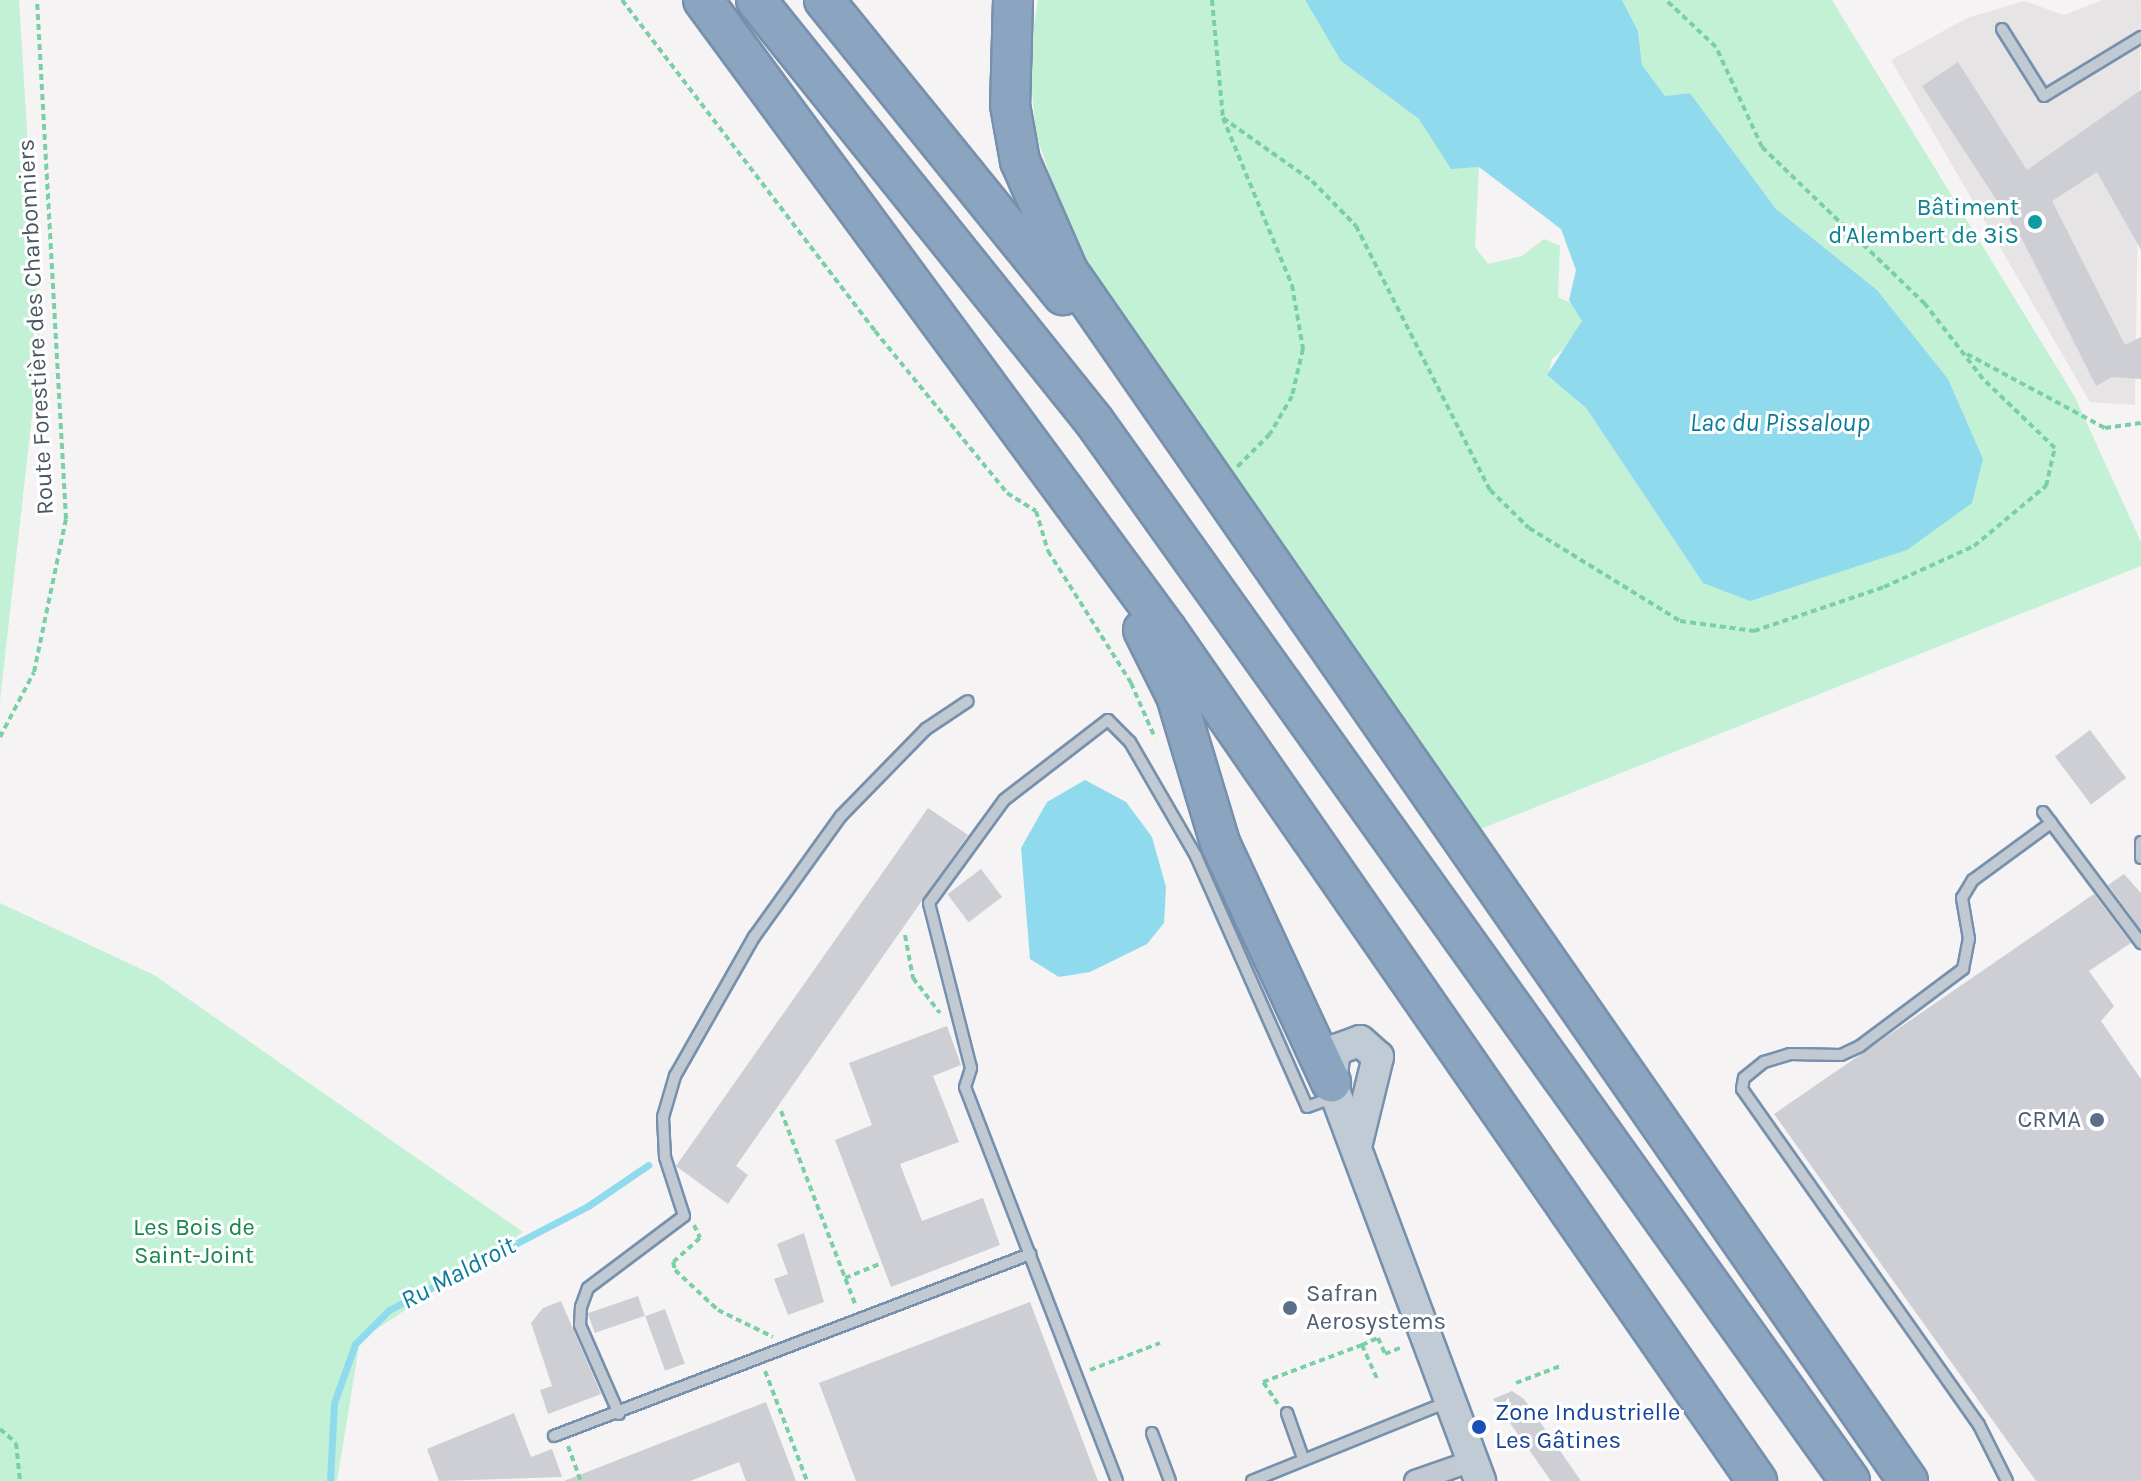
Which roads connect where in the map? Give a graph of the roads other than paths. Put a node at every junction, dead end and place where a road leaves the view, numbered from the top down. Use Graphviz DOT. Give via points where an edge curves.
graph roads {
  1 [pos="703,0"];
  2 [pos="756,0"];
  3 [pos="824,0"];
  4 [pos="1013,0"];
  5 [pos="2002,29"];
  6 [pos="2141,37"];
  7 [pos="1166,420"];
  8 [pos="1099,535"];
  9 [pos="968,701"];
  10 [pos="2043,812"];
  11 [pos="2051,823"];
  12 [pos="2141,842"];
  13 [pos="2141,858"];
  14 [pos="2141,943"];
  15 [pos="1333,1089"];
  16 [pos="1356,1147"];
  17 [pos="1030,1254"];
  18 [pos="1450,1401"];
  19 [pos="1287,1413"];
  20 [pos="619,1414"];
  21 [pos="1868,1415"];
  22 [pos="1152,1433"];
  23 [pos="558,1434"];
  24 [pos="1303,1458"];
  25 [pos="1476,1471"];
  26 [pos="1117,1481"];
  27 [pos="1170,1481"];
  28 [pos="1252,1481"];
  29 [pos="1415,1481"];
  30 [pos="1757,1481"];
  31 [pos="1850,1481"];
  32 [pos="1908,1481"];
  33 [pos="1924,1481"];
  34 [pos="2007,1481"];
  1 -- 8 [label="highway"];
  2 -- 31 [label="highway" via="1094,421"];
  3 -- 7 [label="highway"];
  4 -- 7 [label="highway" via="1010,105 1020,161 1068,271"];
  5 -- 6 [label="lane" via="2044,96"];
  7 -- 21 [label="highway"];
  8 -- 15 [label="highway" via="1106,576 1176,696 1220,843"];
  8 -- 30 [label="highway"];
  9 -- 20 [label="lane" via="926,729 841,816 754,937 675,1076 663,1117 665,1157 684,1216 588,1288 581,1307 580,1325"];
  10 -- 11 [label="lane"];
  11 -- 14 [label="lane"];
  11 -- 34 [label="lane" via="1973,880 1962,898 1969,939 1963,969 1860,1046 1841,1055 1790,1054 1764,1062 1744,1078 1742,1089 1979,1425"];
  12 -- 13 [label="lane"];
  15 -- 16 [label="street"];
  15 -- 16 [label="street" via="1335,1050 1360,1041 1378,1057"];
  15 -- 17 [label="lane" via="1307,1107 1196,856 1130,742 1108,720 1004,800 929,903 955,1023 971,1068 965,1087"];
  16 -- 18 [label="street"];
  17 -- 20 [label="lane"];
  17 -- 26 [label="lane"];
  18 -- 24 [label="lane"];
  18 -- 25 [label="street"];
  19 -- 24 [label="lane"];
  20 -- 23 [label="lane"];
  21 -- 32 [label="highway"];
  21 -- 33 [label="highway"];
  22 -- 27 [label="lane"];
  24 -- 28 [label="lane"];
  25 -- 29 [label="street"];
}
